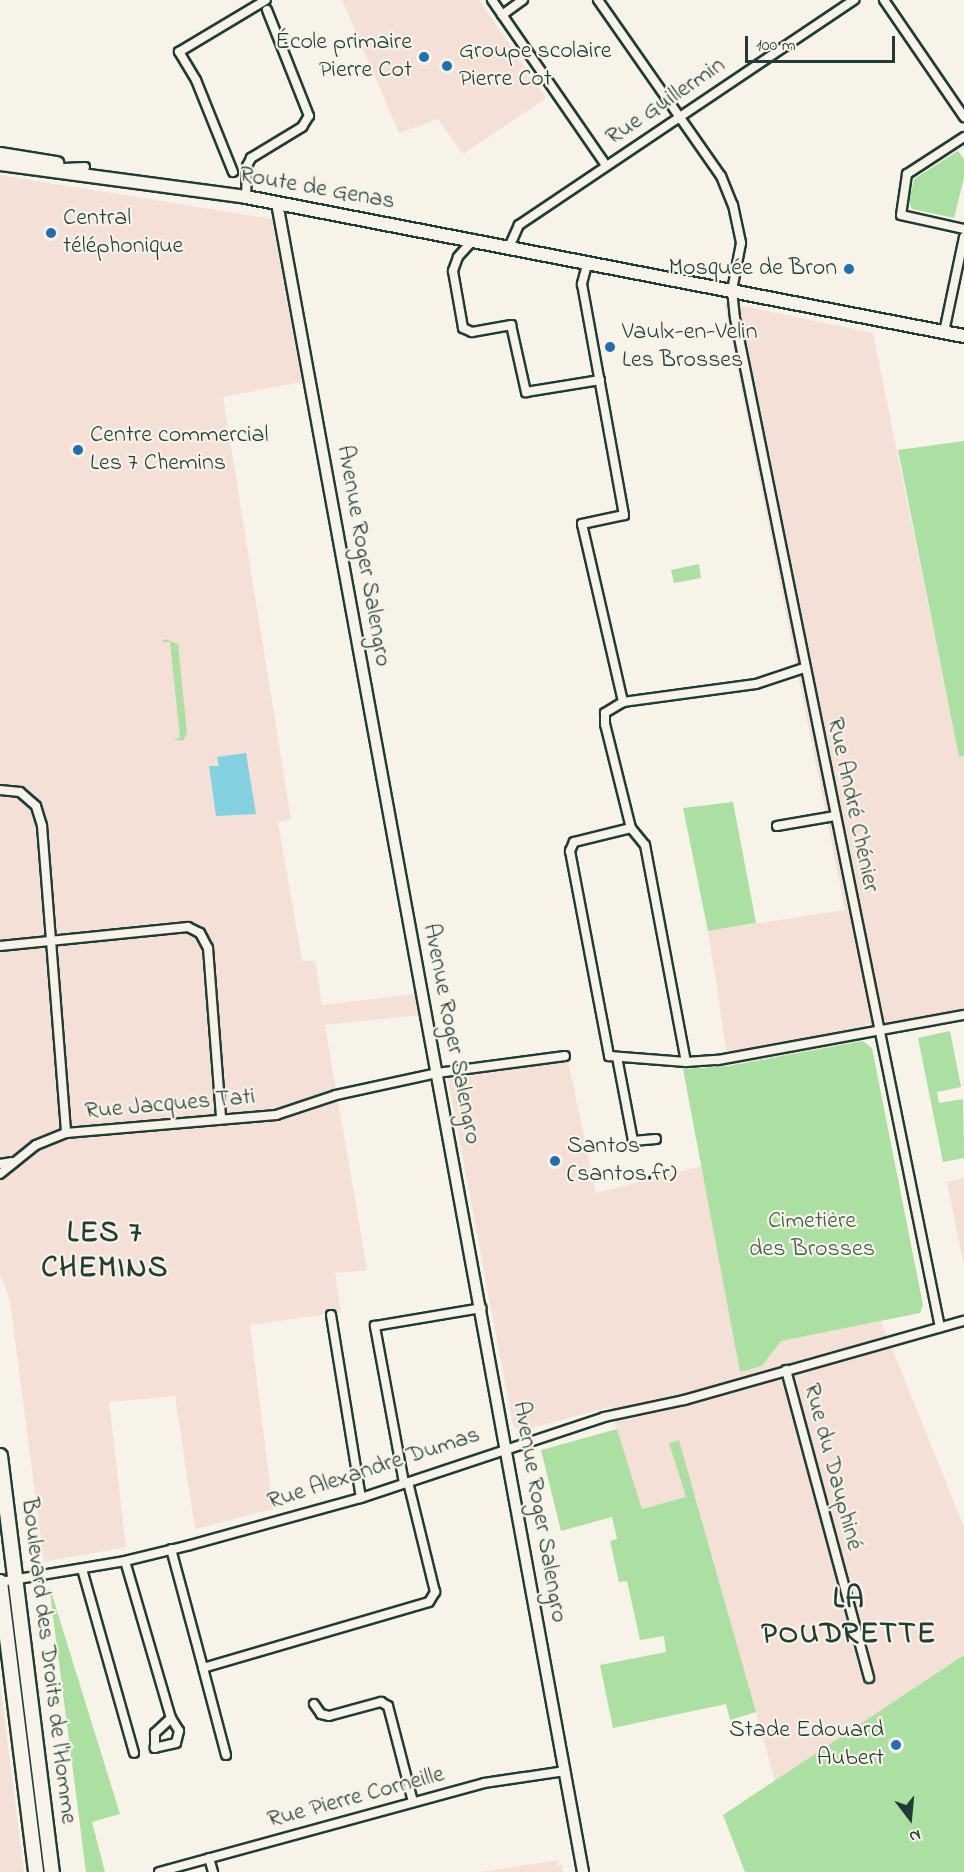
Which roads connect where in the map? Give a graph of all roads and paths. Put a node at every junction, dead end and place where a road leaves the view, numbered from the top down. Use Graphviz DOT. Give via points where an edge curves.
graph roads {
  1 [pos="267,0"];
  2 [pos="492,0"];
  3 [pos="523,0"];
  4 [pos="598,0"];
  5 [pos="854,0"];
  6 [pos="884,0"];
  7 [pos="267,10"];
  8 [pos="502,15"];
  9 [pos="964,117"];
  10 [pos="678,118"];
  11 [pos="964,136"];
  12 [pos="0,154"];
  13 [pos="0,159"];
  14 [pos="0,164"];
  15 [pos="606,165"];
  16 [pos="85,167"];
  17 [pos="233,172"];
  18 [pos="152,182"];
  19 [pos="246,197"];
  20 [pos="277,203"];
  21 [pos="964,229"];
  22 [pos="964,237"];
  23 [pos="474,239"];
  24 [pos="510,245"];
  25 [pos="588,261"];
  26 [pos="732,290"];
  27 [pos="944,332"];
  28 [pos="964,336"];
  29 [pos="600,380"];
  30 [pos="804,668"];
  31 [pos="623,702"];
  32 [pos="0,790"];
  33 [pos="835,816"];
  34 [pos="777,826"];
  35 [pos="631,828"];
  36 [pos="51,942"];
  37 [pos="0,946"];
  38 [pos="964,1014"];
  39 [pos="879,1032"];
  40 [pos="565,1056"];
  41 [pos="613,1057"];
  42 [pos="686,1062"];
  43 [pos="437,1072"];
  44 [pos="221,1118"];
  45 [pos="66,1133"];
  46 [pos="656,1138"];
  47 [pos="11,1162"];
  48 [pos="0,1164"];
  49 [pos="0,1174"];
  50 [pos="481,1308"];
  51 [pos="331,1315"];
  52 [pos="964,1322"];
  53 [pos="940,1327"];
  54 [pos="786,1370"];
  55 [pos="506,1447"];
  56 [pos="0,1456"];
  57 [pos="406,1483"];
  58 [pos="361,1498"];
  59 [pos="171,1550"];
  60 [pos="125,1561"];
  61 [pos="82,1569"];
  62 [pos="15,1580"];
  63 [pos="0,1582"];
  64 [pos="203,1668"];
  65 [pos="869,1678"];
  66 [pos="314,1704"];
  67 [pos="171,1718"];
  68 [pos="134,1753"];
  69 [pos="226,1755"];
  70 [pos="565,1771"];
  71 [pos="413,1802"];
  72 [pos="209,1858"];
  73 [pos="36,1872"];
  74 [pos="52,1872"];
  75 [pos="159,1872"];
  76 [pos="213,1872"];
  77 [pos="583,1872"];
  1 -- 17 [label="street" via="179,52 195,80"];
  2 -- 8 [label="street"];
  3 -- 8 [label="street"];
  4 -- 10 [label="street"];
  5 -- 10 [label="street, Rue Guillermin"];
  6 -- 9 [label="street"];
  7 -- 19 [label="street" via="309,116 302,127 251,158 246,166"];
  8 -- 15 [label="street"];
  10 -- 15 [label="street, Rue Guillermin"];
  10 -- 26 [label="street" via="721,176 734,205 741,243"];
  11 -- 21 [label="street" via="907,174 901,215"];
  12 -- 16 [label="main road, Route de Genas"];
  13 -- 16 [label="street"];
  14 -- 18 [label="main road, Route de Genas"];
  15 -- 24 [label="street, Rue Guillermin" via="519,225"];
  16 -- 18 [label="main road, Route de Genas"];
  18 -- 19 [label="main road, Route de Genas"];
  19 -- 20 [label="main road, Route de Genas"];
  20 -- 23 [label="main road, Route de Genas"];
  20 -- 43 [label="street, Avenue Roger Salengro"];
  22 -- 27 [label="street"];
  23 -- 24 [label="main road, Route de Genas"];
  23 -- 29 [label="street" via="458,257 453,271 463,328 472,332 512,325 526,392"];
  24 -- 25 [label="main road, Route de Genas"];
  25 -- 26 [label="main road, Route de Genas"];
  25 -- 29 [label="street" via="582,284"];
  26 -- 27 [label="main road, Route de Genas"];
  26 -- 30 [label="street, Rue André Chénier"];
  27 -- 28 [label="main road, Route de Genas"];
  29 -- 31 [label="street" via="624,514 582,524"];
  30 -- 31 [label="street" via="756,684"];
  30 -- 33 [label="street, Rue André Chénier"];
  31 -- 35 [label="street" via="605,712 605,724"];
  32 -- 36 [label="street" via="20,792 36,806"];
  33 -- 34 [label="street"];
  33 -- 39 [label="street, Rue André Chénier"];
  35 -- 41 [label="street" via="574,842 570,851"];
  35 -- 42 [label="street" via="645,845"];
  36 -- 37 [label="street"];
  36 -- 44 [label="street" via="188,927 200,933 208,948"];
  36 -- 45 [label="street"];
  38 -- 39 [label="street"];
  39 -- 42 [label="street"];
  39 -- 53 [label="street, Rue André Chénier"];
  40 -- 43 [label="street, Rue Jacques Tati"];
  41 -- 42 [label="street"];
  41 -- 46 [label="street" via="633,1141"];
  43 -- 44 [label="street, Rue Jacques Tati" via="336,1095 276,1115"];
  43 -- 50 [label="street, Avenue Roger Salengro"];
  44 -- 45 [label="street, Rue Jacques Tati"];
  45 -- 47 [label="street, Rue Jacques Tati" via="36,1145"];
  47 -- 48 [label="street, Rue Jacques Tati"];
  47 -- 49 [label="street, Rue Jacques Tati"];
  50 -- 55 [label="street, Avenue Roger Salengro"];
  50 -- 57 [label="street" via="375,1326"];
  51 -- 58 [label="street"];
  52 -- 53 [label="street, Rue Alexandre Dumas"];
  53 -- 54 [label="street, Rue Alexandre Dumas"];
  54 -- 55 [label="street, Rue Alexandre Dumas"];
  54 -- 65 [label="street, Rue du Dauphiné"];
  55 -- 57 [label="street, Rue Alexandre Dumas"];
  55 -- 70 [label="street, Avenue Roger Salengro"];
  56 -- 62 [label="main road, Boulevard des Droits de l'Homme"];
  57 -- 58 [label="street, Rue Alexandre Dumas"];
  57 -- 64 [label="street" via="435,1592 429,1602"];
  58 -- 59 [label="street, Rue Alexandre Dumas"];
  59 -- 60 [label="street, Rue Alexandre Dumas"];
  59 -- 64 [label="street"];
  60 -- 61 [label="street, Rue Alexandre Dumas"];
  60 -- 67 [label="street"];
  61 -- 62 [label="street, Rue Alexandre Dumas"];
  61 -- 68 [label="street"];
  62 -- 63 [label="street, Rue Alexandre Dumas"];
  62 -- 74 [label="main road, Boulevard des Droits de l'Homme"];
  63 -- 73 [label="main road, Boulevard des Droits de l'Homme"];
  64 -- 69 [label="street"];
  66 -- 71 [label="street" via="321,1714 329,1716 381,1702 388,1706"];
  70 -- 71 [label="street, Rue Pierre Corneille" via="484,1783"];
  70 -- 77 [label="street, Avenue Roger Salengro"];
  71 -- 72 [label="street, Rue Pierre Corneille"];
  72 -- 75 [label="street, Rue Pierre Corneille"];
  72 -- 76 [label="street"];
}
